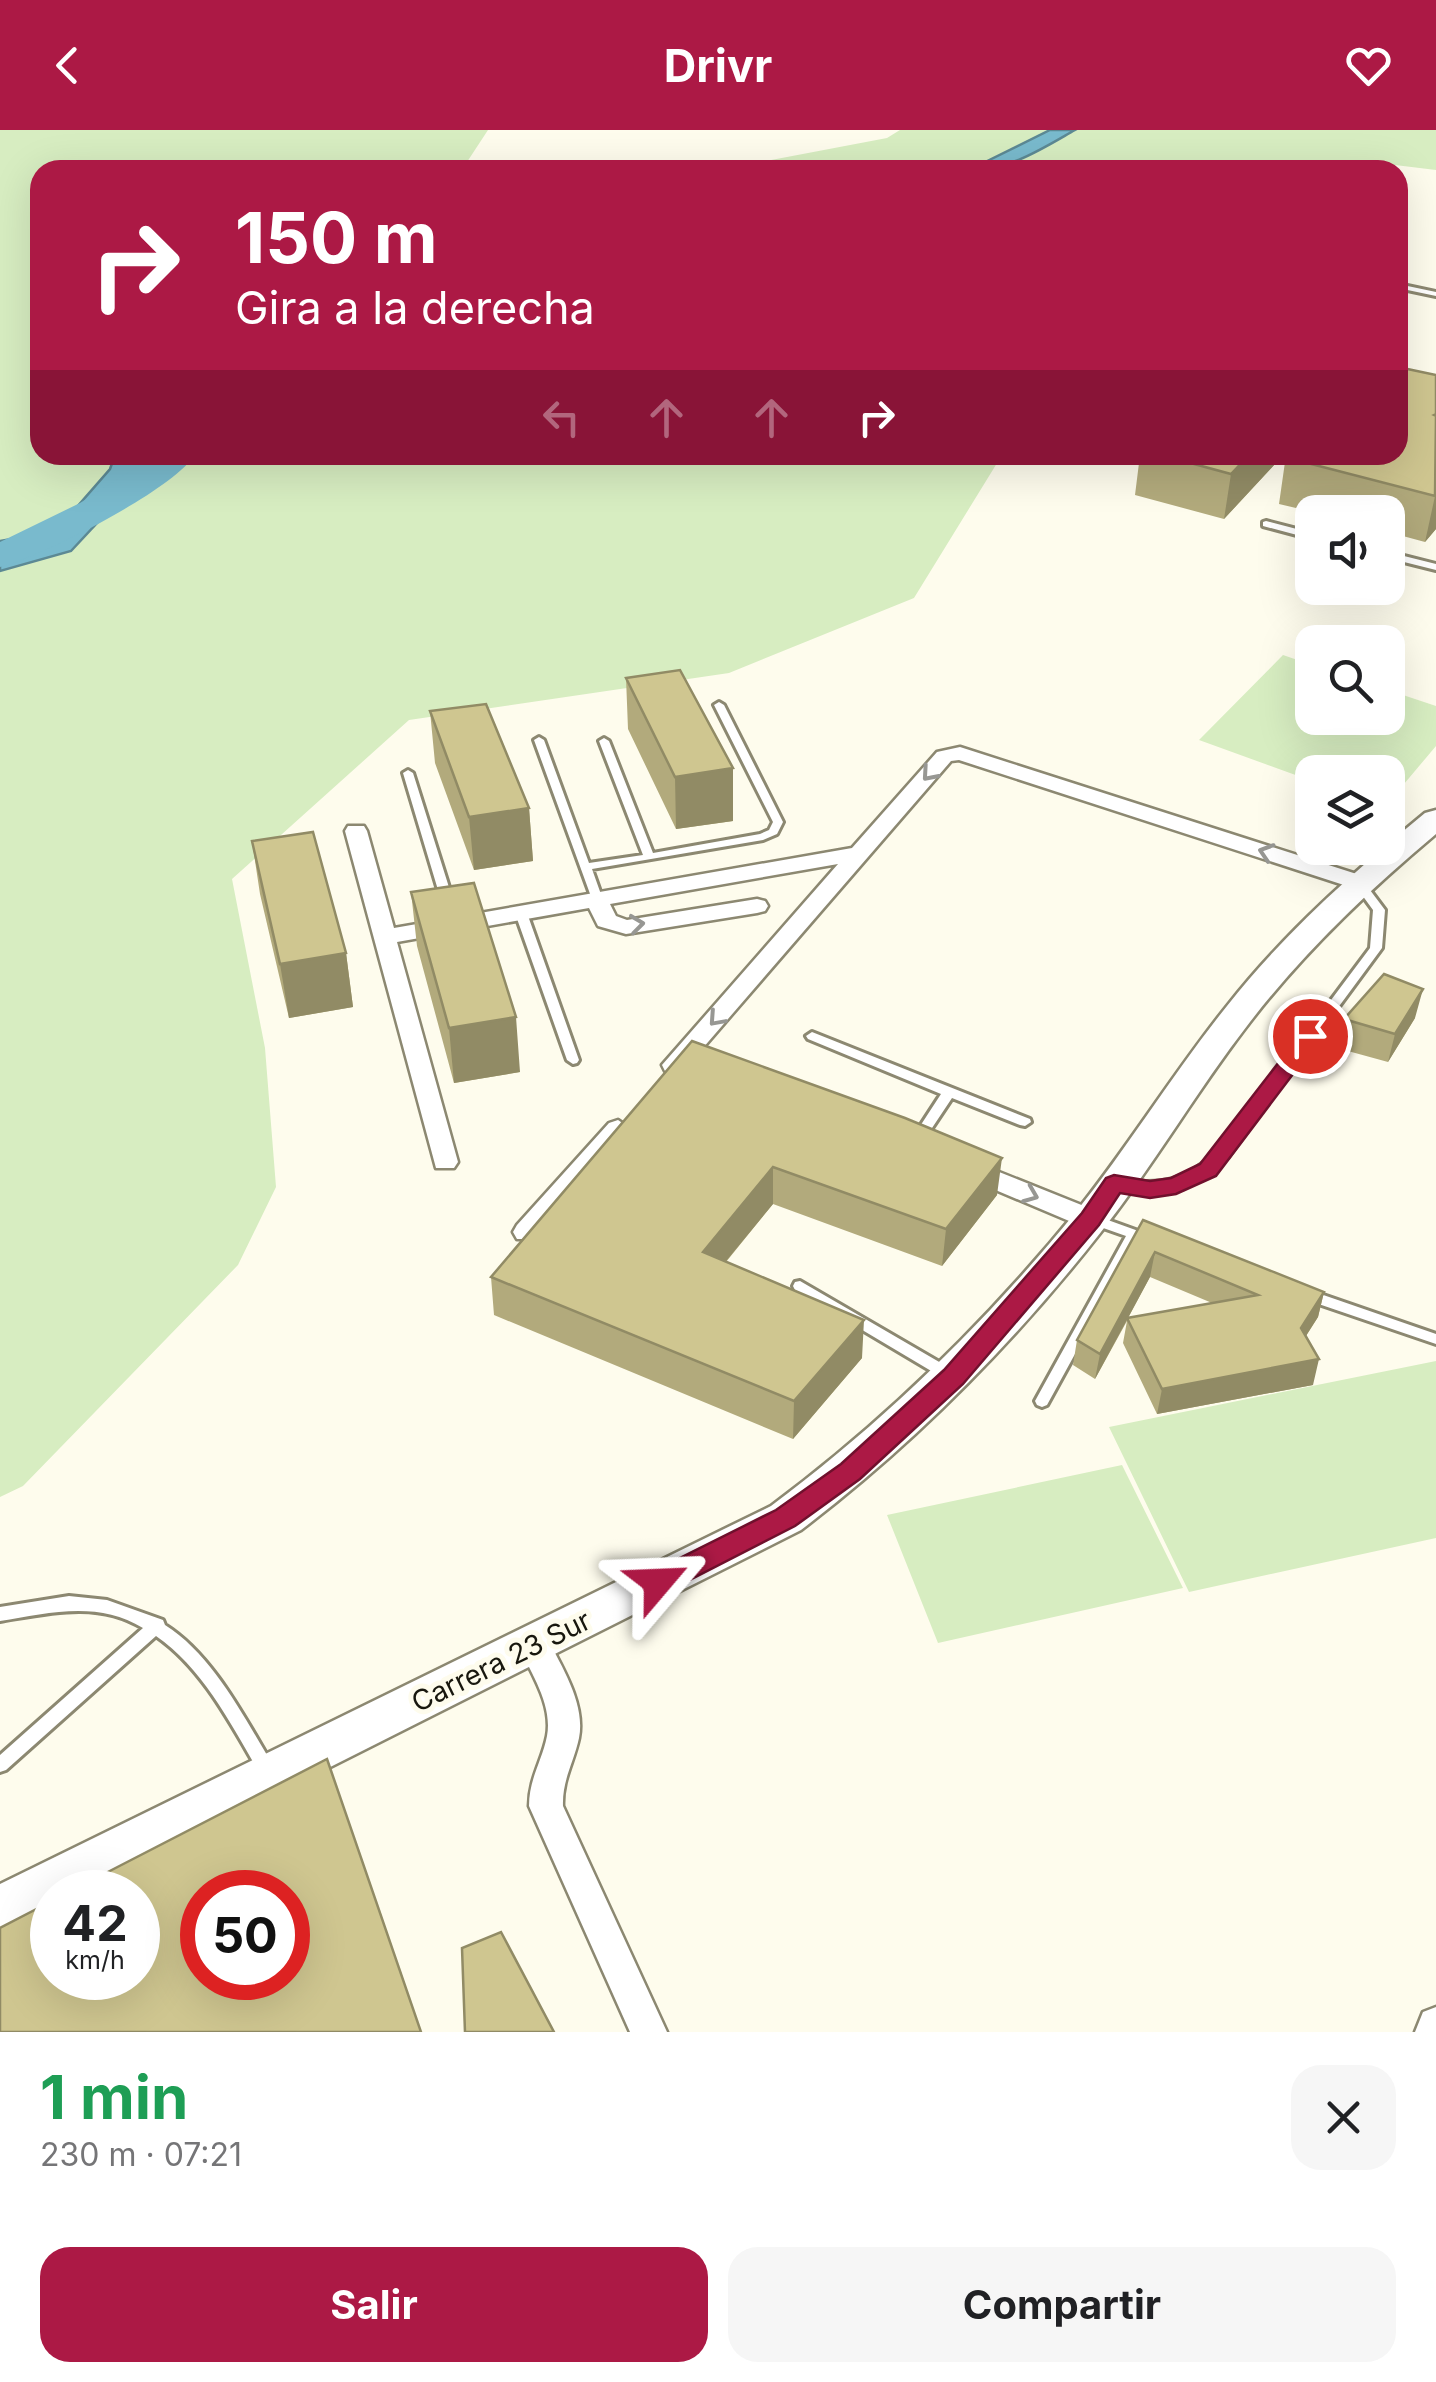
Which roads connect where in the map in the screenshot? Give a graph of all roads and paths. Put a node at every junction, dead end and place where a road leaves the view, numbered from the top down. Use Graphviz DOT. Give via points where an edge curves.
graph roads {
  1 [pos="1408,288"];
  2 [pos="1436,294"];
  3 [pos="1266,524"];
  4 [pos="1295,532"];
  5 [pos="1405,559"];
  6 [pos="1436,567"];
  7 [pos="718,705"];
  8 [pos="539,740"];
  9 [pos="604,741"];
  10 [pos="408,774"];
  11 [pos="1436,819"];
  12 [pos="356,831"];
  13 [pos="860,854"];
  14 [pos="649,857"];
  15 [pos="586,867"];
  16 [pos="773,869"];
  17 [pos="1358,882"];
  18 [pos="597,900"];
  19 [pos="757,906"];
  20 [pos="521,913"];
  21 [pos="454,925"];
  22 [pos="384,937"];
  23 [pos="789,938"];
  24 [pos="812,1036"];
  25 [pos="573,1060"];
  26 [pos="949,1092"];
  27 [pos="1025,1122"];
  28 [pos="922,1150"];
  29 [pos="444,1162"];
  30 [pos="1114,1184"];
  31 [pos="1090,1219"];
  32 [pos="526,1232"];
  33 [pos="1134,1234"];
  34 [pos="1172,1247"];
  35 [pos="800,1286"];
  36 [pos="1285,1286"];
  37 [pos="1436,1339"];
  38 [pos="954,1377"];
  39 [pos="1042,1401"];
  40 [pos="0,1614"];
  41 [pos="157,1625"];
  42 [pos="534,1644"];
  43 [pos="0,1764"];
  44 [pos="270,1775"];
  45 [pos="0,1909"];
  46 [pos="649,2032"];
  1 -- 2 [label="lane"];
  3 -- 4 [label="lane"];
  5 -- 6 [label="lane"];
  7 -- 14 [label="lane" via="778,822 763,837"];
  8 -- 15 [label="lane"];
  9 -- 14 [label="lane"];
  10 -- 21 [label="lane"];
  11 -- 17 [label="main road, Carrera 23 Sur"];
  12 -- 22 [label="street"];
  13 -- 16 [label="street"];
  17 -- 13 [label="street, one-way" via="960,753 944,756"];
  13 -- 23 [label="street"];
  14 -- 15 [label="lane"];
  15 -- 18 [label="lane"];
  16 -- 18 [label="street"];
  16 -- 19 [label="street"];
  17 -- 30 [label="main road, Carrera 23 Sur" via="1260,988"];
  17 -- 30 [label="lane" via="1379,910 1376,948 1223,1154 1208,1170 1176,1185 1150,1190"];
  18 -- 19 [label="street, one-way" via="606,921 626,927"];
  18 -- 20 [label="street"];
  19 -- 23 [label="street"];
  20 -- 21 [label="street"];
  20 -- 25 [label="lane"];
  21 -- 22 [label="street"];
  22 -- 29 [label="street"];
  23 -- 32 [label="street, one-way" via="688,1064 647,1096"];
  24 -- 26 [label="lane"];
  26 -- 27 [label="lane"];
  26 -- 28 [label="lane"];
  28 -- 31 [label="street, one-way"];
  30 -- 31 [label="main road, Carrera 23 Sur"];
  31 -- 33 [label="lane"];
  31 -- 38 [label="main road, Carrera 23 Sur"];
  33 -- 34 [label="lane"];
  33 -- 39 [label="lane"];
  35 -- 38 [label="lane"];
  36 -- 37 [label="lane"];
  38 -- 42 [label="main road, Carrera 23 Sur" via="850,1472 786,1518"];
  40 -- 41 [label="lane" via="67,1603 113,1606"];
  41 -- 43 [label="lane"];
  41 -- 44 [label="lane" via="205,1670"];
  42 -- 44 [label="main road, Carrera 23 Sur"];
  42 -- 46 [label="street" via="564,1735 545,1783 546,1806"];
  44 -- 45 [label="main road, Carrera 23 Sur"];
}
